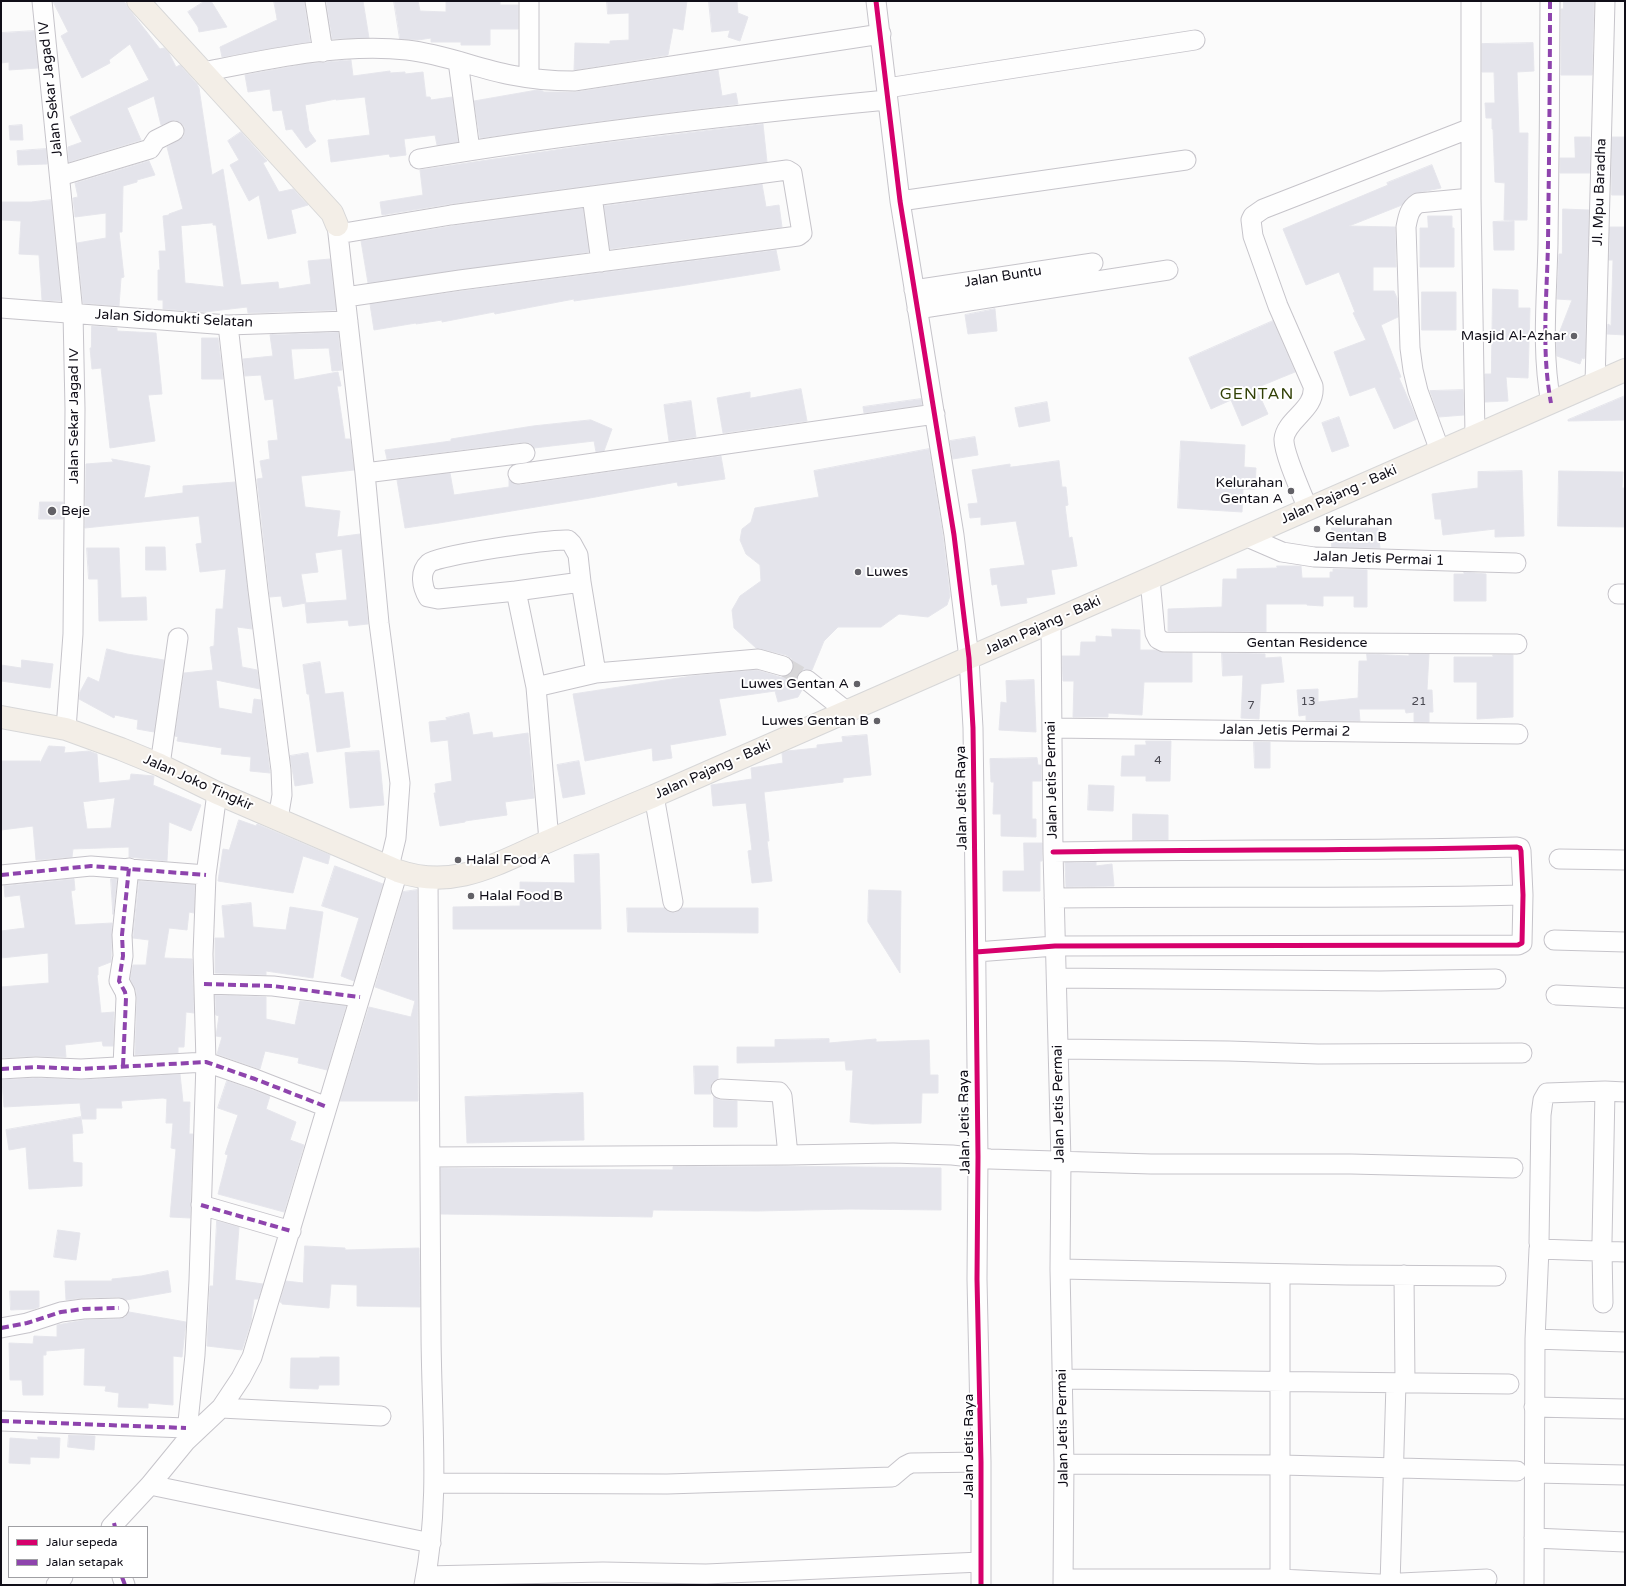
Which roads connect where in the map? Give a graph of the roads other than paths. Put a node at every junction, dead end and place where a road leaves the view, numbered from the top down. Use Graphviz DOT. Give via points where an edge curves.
graph roads {
  1 [pos="42,1"];
  2 [pos="138,1"];
  3 [pos="315,1"];
  4 [pos="529,1"];
  5 [pos="876,1"];
  6 [pos="1471,1"];
  7 [pos="1550,1"];
  8 [pos="1605,1"];
  9 [pos="881,34"];
  10 [pos="1195,40"];
  11 [pos="323,52"];
  12 [pos="458,61"];
  13 [pos="203,72"];
  14 [pos="529,78"];
  15 [pos="887,94"];
  16 [pos="1471,128"];
  17 [pos="174,131"];
  18 [pos="470,150"];
  19 [pos="419,159"];
  20 [pos="1186,160"];
  21 [pos="60,176"];
  22 [pos="592,196"];
  23 [pos="1471,198"];
  24 [pos="900,201"];
  25 [pos="337,230"];
  26 [pos="601,262"];
  27 [pos="1092,263"];
  28 [pos="1168,270"];
  29 [pos="914,290"];
  30 [pos="350,297"];
  31 [pos="1,308"];
  32 [pos="917,309"];
  33 [pos="73,313"];
  34 [pos="348,321"];
  35 [pos="228,325"];
  36 [pos="1625,370"];
  37 [pos="1595,384"];
  38 [pos="1547,404"];
  39 [pos="935,414"];
  40 [pos="1475,435"];
  41 [pos="1440,451"];
  42 [pos="525,453"];
  43 [pos="365,473"];
  44 [pos="518,474"];
  45 [pos="1308,509"];
  46 [pos="1245,536"];
  47 [pos="1516,563"];
  48 [pos="1150,579"];
  49 [pos="580,582"];
  50 [pos="516,591"];
  51 [pos="1051,622"];
  52 [pos="178,638"];
  53 [pos="1517,644"];
  54 [pos="968,658"];
  55 [pos="782,666"];
  56 [pos="596,673"];
  57 [pos="806,680"];
  58 [pos="536,687"];
  59 [pos="846,711"];
  60 [pos="1,717"];
  61 [pos="66,728"];
  62 [pos="1052,728"];
  63 [pos="1518,734"];
  64 [pos="160,765"];
  65 [pos="217,793"];
  66 [pos="654,796"];
  67 [pos="278,819"];
  68 [pos="549,841"];
  69 [pos="1053,852"];
  70 [pos="1559,858"];
  71 [pos="1625,860"];
  72 [pos="129,868"];
  73 [pos="394,869"];
  74 [pos="1,875"];
  75 [pos="206,875"];
  76 [pos="428,878"];
  77 [pos="1523,895"];
  78 [pos="1054,898"];
  79 [pos="673,902"];
  80 [pos="1554,940"];
  81 [pos="1625,942"];
  82 [pos="1056,946"];
  83 [pos="976,952"];
  84 [pos="1057,978"];
  85 [pos="1496,979"];
  86 [pos="204,984"];
  87 [pos="1556,995"];
  88 [pos="360,997"];
  89 [pos="1625,998"];
  90 [pos="1058,1049"];
  91 [pos="1522,1053"];
  92 [pos="206,1062"];
  93 [pos="123,1066"];
  94 [pos="1,1069"];
  95 [pos="721,1089"];
  96 [pos="1605,1091"];
  97 [pos="1625,1092"];
  98 [pos="327,1107"];
  99 [pos="788,1155"];
  100 [pos="430,1156"];
  101 [pos="978,1157"];
  102 [pos="1061,1161"];
  103 [pos="1513,1168"];
  104 [pos="201,1205"];
  105 [pos="291,1231"];
  106 [pos="1539,1243"];
  107 [pos="1602,1246"];
  108 [pos="1625,1252"];
  109 [pos="1060,1269"];
  110 [pos="1280,1274"];
  111 [pos="1404,1275"];
  112 [pos="1496,1276"];
  113 [pos="1603,1303"];
  114 [pos="119,1308"];
  115 [pos="1,1328"];
  116 [pos="1535,1339"];
  117 [pos="1625,1342"];
  118 [pos="1062,1379"];
  119 [pos="1279,1381"];
  120 [pos="1400,1383"];
  121 [pos="1509,1384"];
  122 [pos="1534,1407"];
  123 [pos="221,1408"];
  124 [pos="1625,1409"];
  125 [pos="381,1416"];
  126 [pos="1,1421"];
  127 [pos="186,1434"];
  128 [pos="982,1462"];
  129 [pos="1064,1464"];
  130 [pos="1281,1465"];
  131 [pos="1394,1468"];
  132 [pos="1526,1472"];
  133 [pos="1625,1474"];
  134 [pos="434,1483"];
  135 [pos="150,1485"];
  136 [pos="113,1526"];
  137 [pos="1534,1538"];
  138 [pos="1625,1542"];
  139 [pos="431,1543"];
  140 [pos="981,1562"];
  141 [pos="1487,1579"];
  142 [pos="425,1581"];
  143 [pos="1063,1582"];
  144 [pos="1280,1582"];
  145 [pos="1389,1584"];
  146 [pos="981,1585"];
  147 [pos="1534,1585"];
  1 -- 21 [label="street, Jalan Sekar Jagad IV"];
  2 -- 13 [label="main road"];
  3 -- 11 [label="street"];
  4 -- 14 [label="street"];
  5 -- 9 [label="street, Jalan Jetis Raya"];
  6 -- 16 [label="street"];
  7 -- 38 [label="street" via="1545,341"];
  8 -- 37 [label="street, Jl. Mpu Baradha"];
  9 -- 14 [label="street" via="574,81"];
  9 -- 15 [label="street, Jalan Jetis Raya"];
  10 -- 15 [label="street"];
  11 -- 12 [label="street" via="407,50"];
  11 -- 13 [label="street"];
  12 -- 14 [label="street"];
  12 -- 18 [label="street"];
  13 -- 25 [label="main road" via="332,213"];
  15 -- 18 [label="street"];
  15 -- 24 [label="street, Jalan Jetis Raya"];
  16 -- 23 [label="street"];
  16 -- 45 [label="street" via="1263,209 1251,220 1253,236 1276,299 1313,386 1309,404 1286,431 1284,438"];
  17 -- 21 [label="street, Jalan Sekar Jagad IV" via="156,140 150,149"];
  18 -- 19 [label="street"];
  20 -- 24 [label="street"];
  21 -- 33 [label="street, Jalan Sekar Jagad IV"];
  22 -- 25 [label="street"];
  22 -- 26 [label="street"];
  22 -- 26 [label="street" via="789,170 792,173 802,233 798,236"];
  23 -- 40 [label="street"];
  23 -- 41 [label="street" via="1418,203 1412,207 1406,227 1412,362 1418,391"];
  24 -- 29 [label="street, Jalan Jetis Raya"];
  25 -- 30 [label="street"];
  26 -- 30 [label="street"];
  27 -- 29 [label="street, Jalan Buntu"];
  28 -- 32 [label="street"];
  29 -- 32 [label="street, Jalan Jetis Raya"];
  30 -- 34 [label="street"];
  31 -- 33 [label="street, Jalan Sidomukti Selatan"];
  32 -- 39 [label="street, Jalan Jetis Raya"];
  33 -- 35 [label="street, Jalan Sidomukti Selatan"];
  33 -- 61 [label="street, Jalan Sekar Jagad IV" via="73,634"];
  34 -- 35 [label="street, Jalan Sidomukti Selatan"];
  34 -- 43 [label="street"];
  35 -- 67 [label="street" via="281,770 282,795"];
  36 -- 37 [label="main road, Jalan Pajang - Baki"];
  37 -- 38 [label="main road, Jalan Pajang - Baki"];
  38 -- 40 [label="main road, Jalan Pajang - Baki"];
  39 -- 44 [label="street"];
  39 -- 54 [label="street, Jalan Jetis Raya" via="954,535"];
  40 -- 41 [label="main road, Jalan Pajang - Baki"];
  41 -- 45 [label="main road, Jalan Pajang - Baki"];
  42 -- 43 [label="street"];
  43 -- 73 [label="street" via="379,623 400,783"];
  45 -- 46 [label="main road, Jalan Pajang - Baki"];
  46 -- 47 [label="street, Jalan Jetis Permai 1" via="1282,552 1314,557"];
  46 -- 48 [label="main road, Jalan Pajang - Baki"];
  48 -- 51 [label="main road, Jalan Pajang - Baki"];
  48 -- 53 [label="street, Gentan Residence" via="1154,633 1164,642"];
  49 -- 50 [label="street"];
  49 -- 50 [label="street" via="578,555 568,540 436,559 425,568 422,581 428,597 438,600"];
  49 -- 56 [label="street"];
  50 -- 58 [label="street"];
  51 -- 54 [label="main road, Jalan Pajang - Baki"];
  51 -- 62 [label="street, Jalan Jetis Permai"];
  52 -- 64 [label="street"];
  54 -- 59 [label="main road, Jalan Pajang - Baki"];
  54 -- 83 [label="street, Jalan Jetis Raya" via="973,728"];
  55 -- 56 [label="street" via="758,659"];
  56 -- 58 [label="street"];
  57 -- 59 [label="street"];
  58 -- 68 [label="street"];
  59 -- 66 [label="main road, Jalan Pajang - Baki"];
  60 -- 61 [label="main road, Jalan Joko Tingkir"];
  61 -- 64 [label="main road, Jalan Joko Tingkir"];
  62 -- 63 [label="street, Jalan Jetis Permai 2"];
  62 -- 69 [label="street, Jalan Jetis Permai"];
  64 -- 65 [label="main road, Jalan Joko Tingkir"];
  65 -- 67 [label="main road, Jalan Joko Tingkir"];
  65 -- 75 [label="street"];
  66 -- 68 [label="main road, Jalan Pajang - Baki"];
  66 -- 79 [label="street"];
  67 -- 73 [label="main road, Jalan Joko Tingkir"];
  68 -- 76 [label="main road, Jalan Pajang - Baki" via="482,870 458,876"];
  69 -- 77 [label="street" via="1517,847 1521,851"];
  69 -- 78 [label="street, Jalan Jetis Permai"];
  70 -- 71 [label="street"];
  72 -- 74 [label="street" via="91,866"];
  72 -- 75 [label="street"];
  72 -- 93 [label="street" via="119,981 126,998"];
  73 -- 76 [label="main road, Jalan Pajang - Baki"];
  73 -- 88 [label="street"];
  75 -- 86 [label="street"];
  76 -- 100 [label="street"];
  77 -- 78 [label="street" via="1409,898"];
  77 -- 82 [label="street" via="1522,943 1518,945"];
  78 -- 82 [label="street, Jalan Jetis Permai"];
  80 -- 81 [label="street"];
  82 -- 83 [label="street"];
  82 -- 84 [label="street, Jalan Jetis Permai"];
  83 -- 101 [label="street, Jalan Jetis Raya"];
  84 -- 85 [label="street" via="1380,981"];
  84 -- 90 [label="street, Jalan Jetis Permai"];
  86 -- 88 [label="street" via="273,986"];
  86 -- 92 [label="street"];
  87 -- 89 [label="street"];
  88 -- 98 [label="street"];
  90 -- 91 [label="street" via="1318,1054"];
  90 -- 102 [label="street, Jalan Jetis Permai"];
  92 -- 93 [label="street"];
  92 -- 98 [label="street"];
  92 -- 104 [label="street"];
  93 -- 94 [label="street"];
  95 -- 99 [label="street" via="779,1092 782,1096"];
  96 -- 97 [label="street"];
  96 -- 106 [label="street" via="1547,1093 1543,1100"];
  96 -- 107 [label="street"];
  98 -- 105 [label="street"];
  99 -- 100 [label="street"];
  99 -- 101 [label="street" via="916,1154"];
  100 -- 134 [label="street" via="430,1330"];
  101 -- 102 [label="street"];
  101 -- 128 [label="street, Jalan Jetis Raya" via="977,1279"];
  102 -- 103 [label="street"];
  102 -- 109 [label="street, Jalan Jetis Permai"];
  104 -- 105 [label="street"];
  104 -- 127 [label="street" via="195,1355"];
  105 -- 123 [label="street" via="252,1357"];
  107 -- 108 [label="street"];
  107 -- 113 [label="street"];
  107 -- 116 [label="street" via="1539,1248"];
  109 -- 110 [label="street"];
  109 -- 118 [label="street, Jalan Jetis Permai"];
  110 -- 111 [label="street"];
  110 -- 119 [label="street"];
  111 -- 112 [label="street"];
  111 -- 120 [label="street"];
  114 -- 115 [label="street" via="83,1308 61,1312 27,1324"];
  116 -- 117 [label="street"];
  116 -- 122 [label="street"];
  118 -- 119 [label="street"];
  118 -- 129 [label="street, Jalan Jetis Permai"];
  119 -- 120 [label="street"];
  119 -- 130 [label="street"];
  120 -- 121 [label="street"];
  120 -- 131 [label="street"];
  122 -- 124 [label="street"];
  122 -- 132 [label="street"];
  123 -- 125 [label="street"];
  123 -- 127 [label="street"];
  126 -- 127 [label="street"];
  127 -- 135 [label="street"];
  128 -- 134 [label="street" via="908,1464 892,1478 667,1484"];
  128 -- 140 [label="street, Jalan Jetis Raya"];
  129 -- 130 [label="street"];
  129 -- 143 [label="street, Jalan Jetis Permai"];
  130 -- 131 [label="street"];
  130 -- 144 [label="street"];
  131 -- 132 [label="street"];
  131 -- 145 [label="street"];
  132 -- 133 [label="street"];
  132 -- 137 [label="street"];
  134 -- 139 [label="street"];
  135 -- 136 [label="street"];
  135 -- 139 [label="street"];
  137 -- 138 [label="street"];
  137 -- 147 [label="street"];
  139 -- 142 [label="street"];
  140 -- 142 [label="street" via="706,1574 603,1572"];
  140 -- 146 [label="street, Jalan Jetis Raya"];
  141 -- 145 [label="street"];
  143 -- 144 [label="street"];
  144 -- 145 [label="street"];
}
